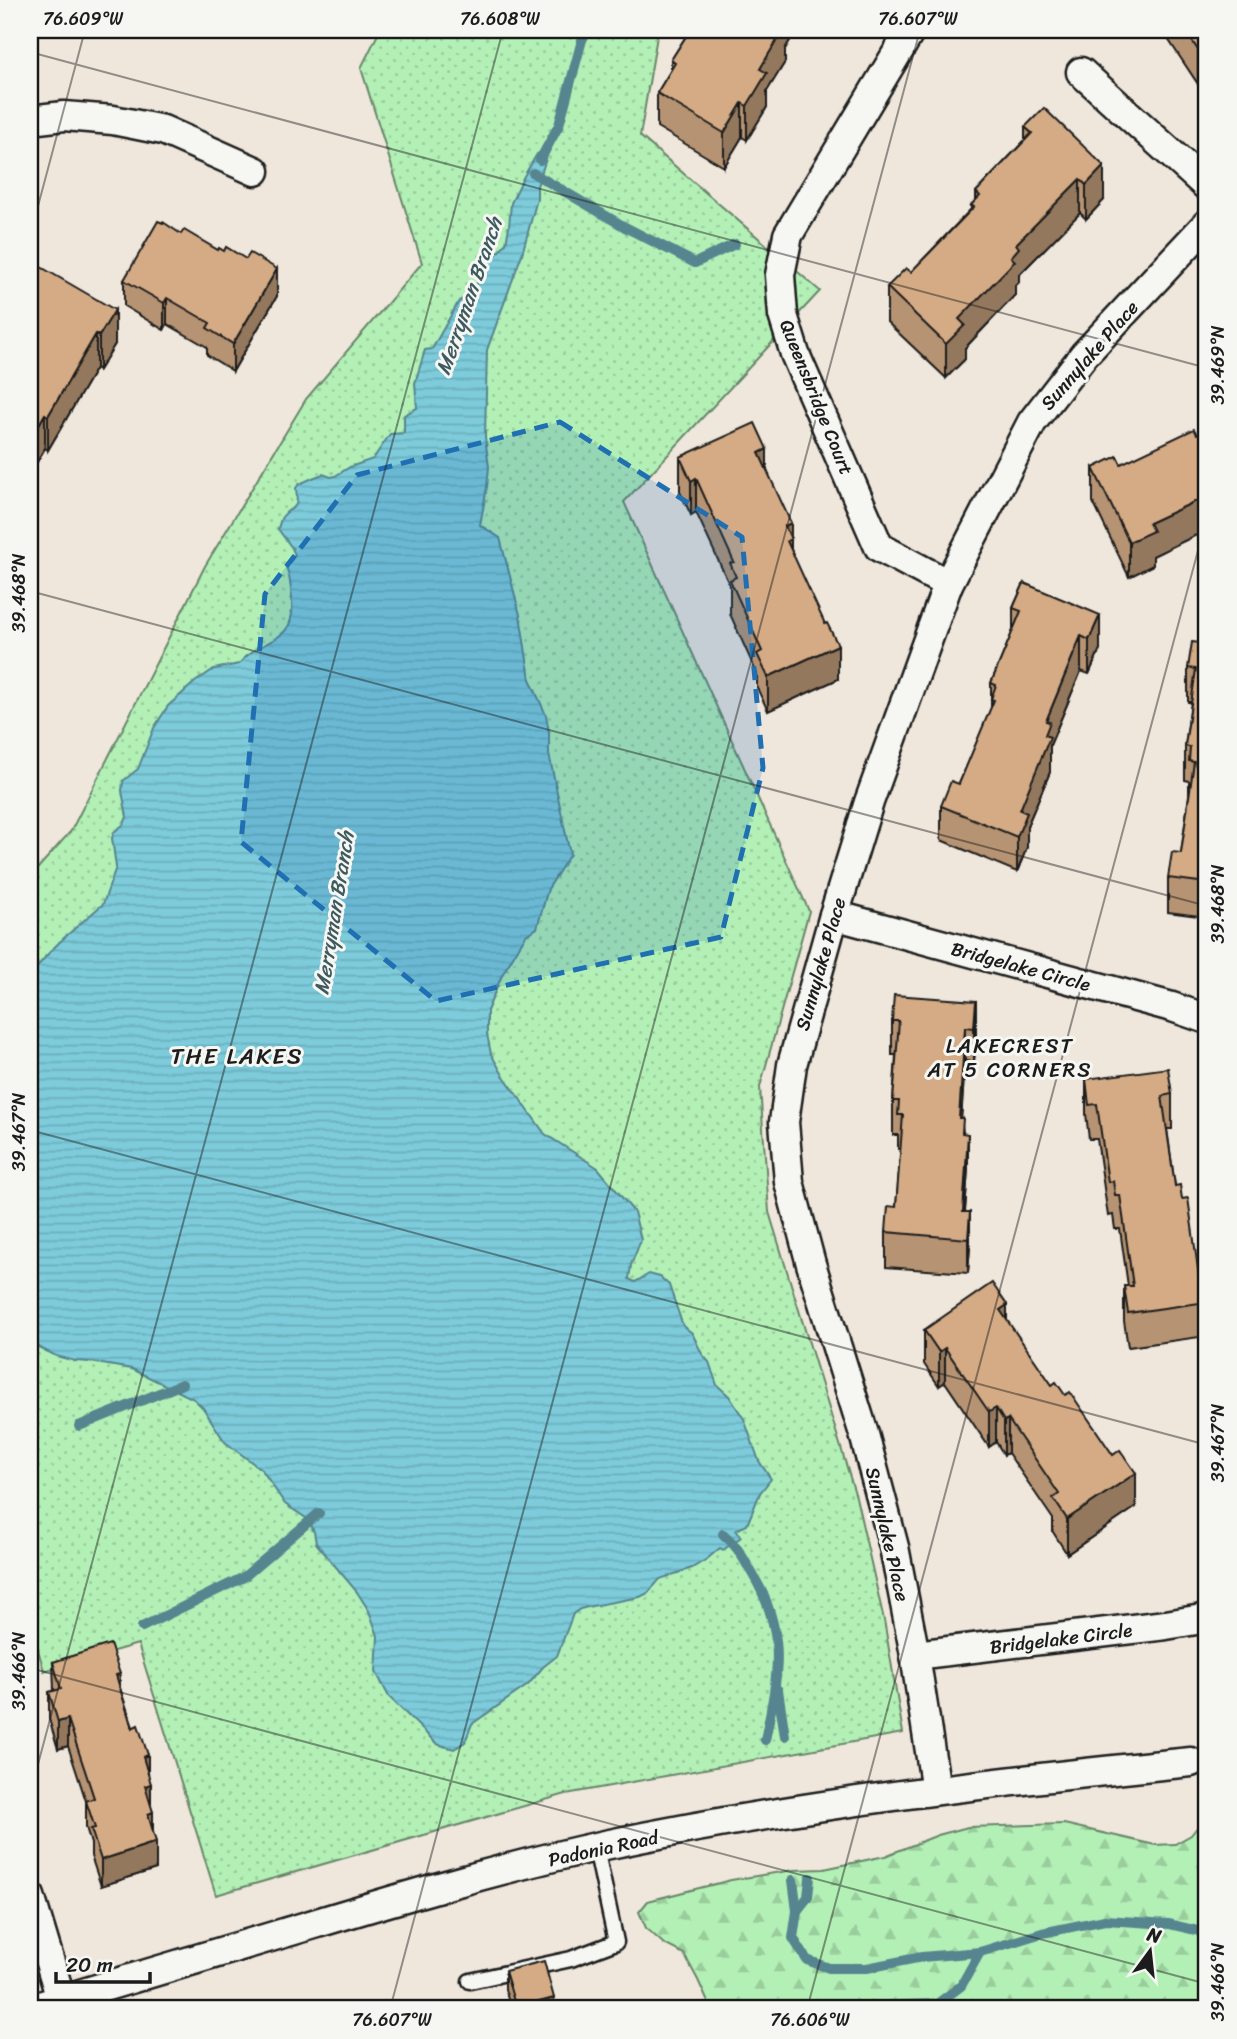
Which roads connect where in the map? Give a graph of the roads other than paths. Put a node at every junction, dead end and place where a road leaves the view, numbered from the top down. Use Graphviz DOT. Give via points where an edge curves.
graph roads {
  1 [pos="911,30"];
  2 [pos="1081,72"];
  3 [pos="30,120"];
  4 [pos="255,171"];
  5 [pos="1207,186"];
  6 [pos="1207,224"];
  7 [pos="948,584"];
  8 [pos="834,915"];
  9 [pos="1207,1019"];
  10 [pos="1207,1616"];
  11 [pos="915,1655"];
  12 [pos="1191,1762"];
  13 [pos="936,1790"];
  14 [pos="596,1848"];
  15 [pos="30,1896"];
  16 [pos="470,1981"];
  17 [pos="63,2004"];
  18 [pos="30,2009"];
  1 -- 7 [label="street, Queensbridge Court" via="788,235 780,275 783,315 795,354 879,547"];
  2 -- 5 [label="street"];
  3 -- 4 [label="street" via="64,116 163,130"];
  6 -- 7 [label="street, Sunnylake Place" via="1084,355 1032,422"];
  7 -- 8 [label="street, Sunnylake Place" via="869,802"];
  8 -- 9 [label="street, Bridgelake Circle"];
  8 -- 11 [label="street, Sunnylake Place" via="792,1066 784,1122 789,1182 888,1522"];
  10 -- 11 [label="street, Bridgelake Circle"];
  11 -- 13 [label="street, Sunnylake Place"];
  12 -- 13 [label="street, Padonia Road"];
  13 -- 14 [label="street, Padonia Road" via="778,1813"];
  14 -- 16 [label="lane" via="616,1942 571,1959"];
  14 -- 17 [label="street, Padonia Road" via="374,1905"];
  15 -- 17 [label="street"];
  17 -- 18 [label="street, Padonia Road"];
}
